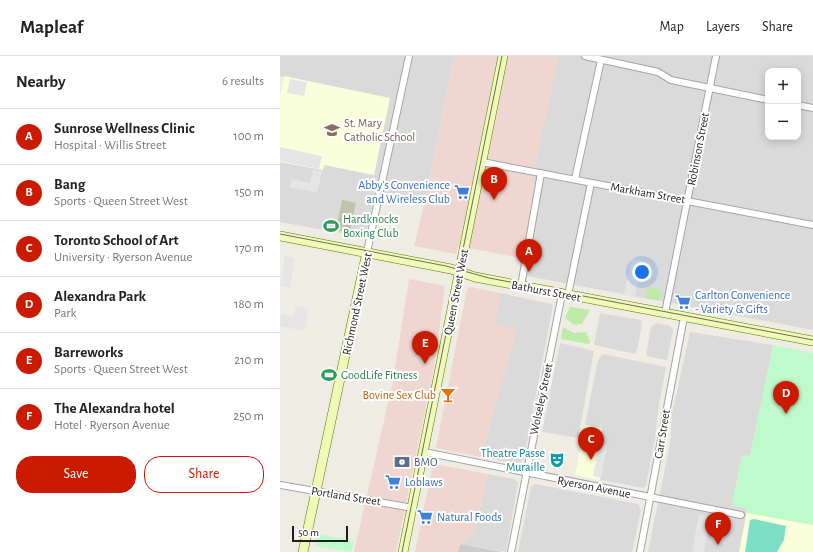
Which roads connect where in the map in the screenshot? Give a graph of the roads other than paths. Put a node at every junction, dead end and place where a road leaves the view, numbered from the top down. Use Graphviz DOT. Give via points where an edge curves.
graph roads {
  1 [pos="409,56"];
  2 [pos="503,56"];
  3 [pos="585,56"];
  4 [pos="716,56"];
  5 [pos="601,60"];
  6 [pos="710,88"];
  7 [pos="765,99"];
  8 [pos="801,106"];
  9 [pos="813,108"];
  10 [pos="482,162"];
  11 [pos="542,174"];
  12 [pos="575,179"];
  13 [pos="591,183"];
  14 [pos="688,200"];
  15 [pos="813,225"];
  16 [pos="280,236"];
  17 [pos="367,252"];
  18 [pos="460,272"];
  19 [pos="521,286"];
  20 [pos="565,294"];
  21 [pos="665,313"];
  22 [pos="684,317"];
  23 [pos="813,341"];
  24 [pos="424,452"];
  25 [pos="526,474"];
  26 [pos="280,485"];
  27 [pos="315,492"];
  28 [pos="651,498"];
  29 [pos="413,508"];
  30 [pos="742,515"];
  31 [pos="303,552"];
  32 [pos="403,552"];
  33 [pos="511,552"];
  34 [pos="640,552"];
  1 -- 17 [label="street, Richmond Street West"];
  2 -- 10 [label="main road, Queen Street West"];
  3 -- 5 [label="street"];
  4 -- 6 [label="street, Robinson Street"];
  5 -- 6 [label="street" via="658,72 671,80"];
  5 -- 12 [label="street"];
  6 -- 7 [label="street"];
  6 -- 14 [label="street, Robinson Street"];
  8 -- 9 [label="street"];
  10 -- 11 [label="street, Markham Street"];
  10 -- 18 [label="main road, Queen Street West"];
  11 -- 12 [label="street, Markham Street"];
  11 -- 19 [label="street"];
  12 -- 13 [label="street, Markham Street"];
  13 -- 14 [label="street, Markham Street"];
  13 -- 20 [label="street, Wolseley Street"];
  14 -- 15 [label="street, Markham Street"];
  14 -- 21 [label="street, Robinson Street"];
  16 -- 17 [label="main road, Bathurst Street"];
  17 -- 18 [label="main road, Bathurst Street"];
  17 -- 27 [label="main road, Richmond Street West"];
  18 -- 19 [label="main road, Bathurst Street"];
  18 -- 24 [label="main road, Queen Street West"];
  19 -- 20 [label="main road, Bathurst Street"];
  20 -- 21 [label="main road, Bathurst Street"];
  20 -- 25 [label="street, Wolseley Street"];
  21 -- 22 [label="main road, Bathurst Street"];
  22 -- 23 [label="main road, Bathurst Street"];
  22 -- 28 [label="street, Carr Street"];
  24 -- 25 [label="street, Ryerson Avenue"];
  24 -- 29 [label="main road, Queen Street West"];
  25 -- 28 [label="street, Ryerson Avenue"];
  25 -- 33 [label="street, Wolseley Street"];
  26 -- 27 [label="street, Portland Street"];
  27 -- 29 [label="street, Portland Street"];
  27 -- 31 [label="main road, Richmond Street West"];
  28 -- 30 [label="street, Ryerson Avenue"];
  28 -- 34 [label="street, Carr Street"];
  29 -- 32 [label="main road, Queen Street West"];
}
